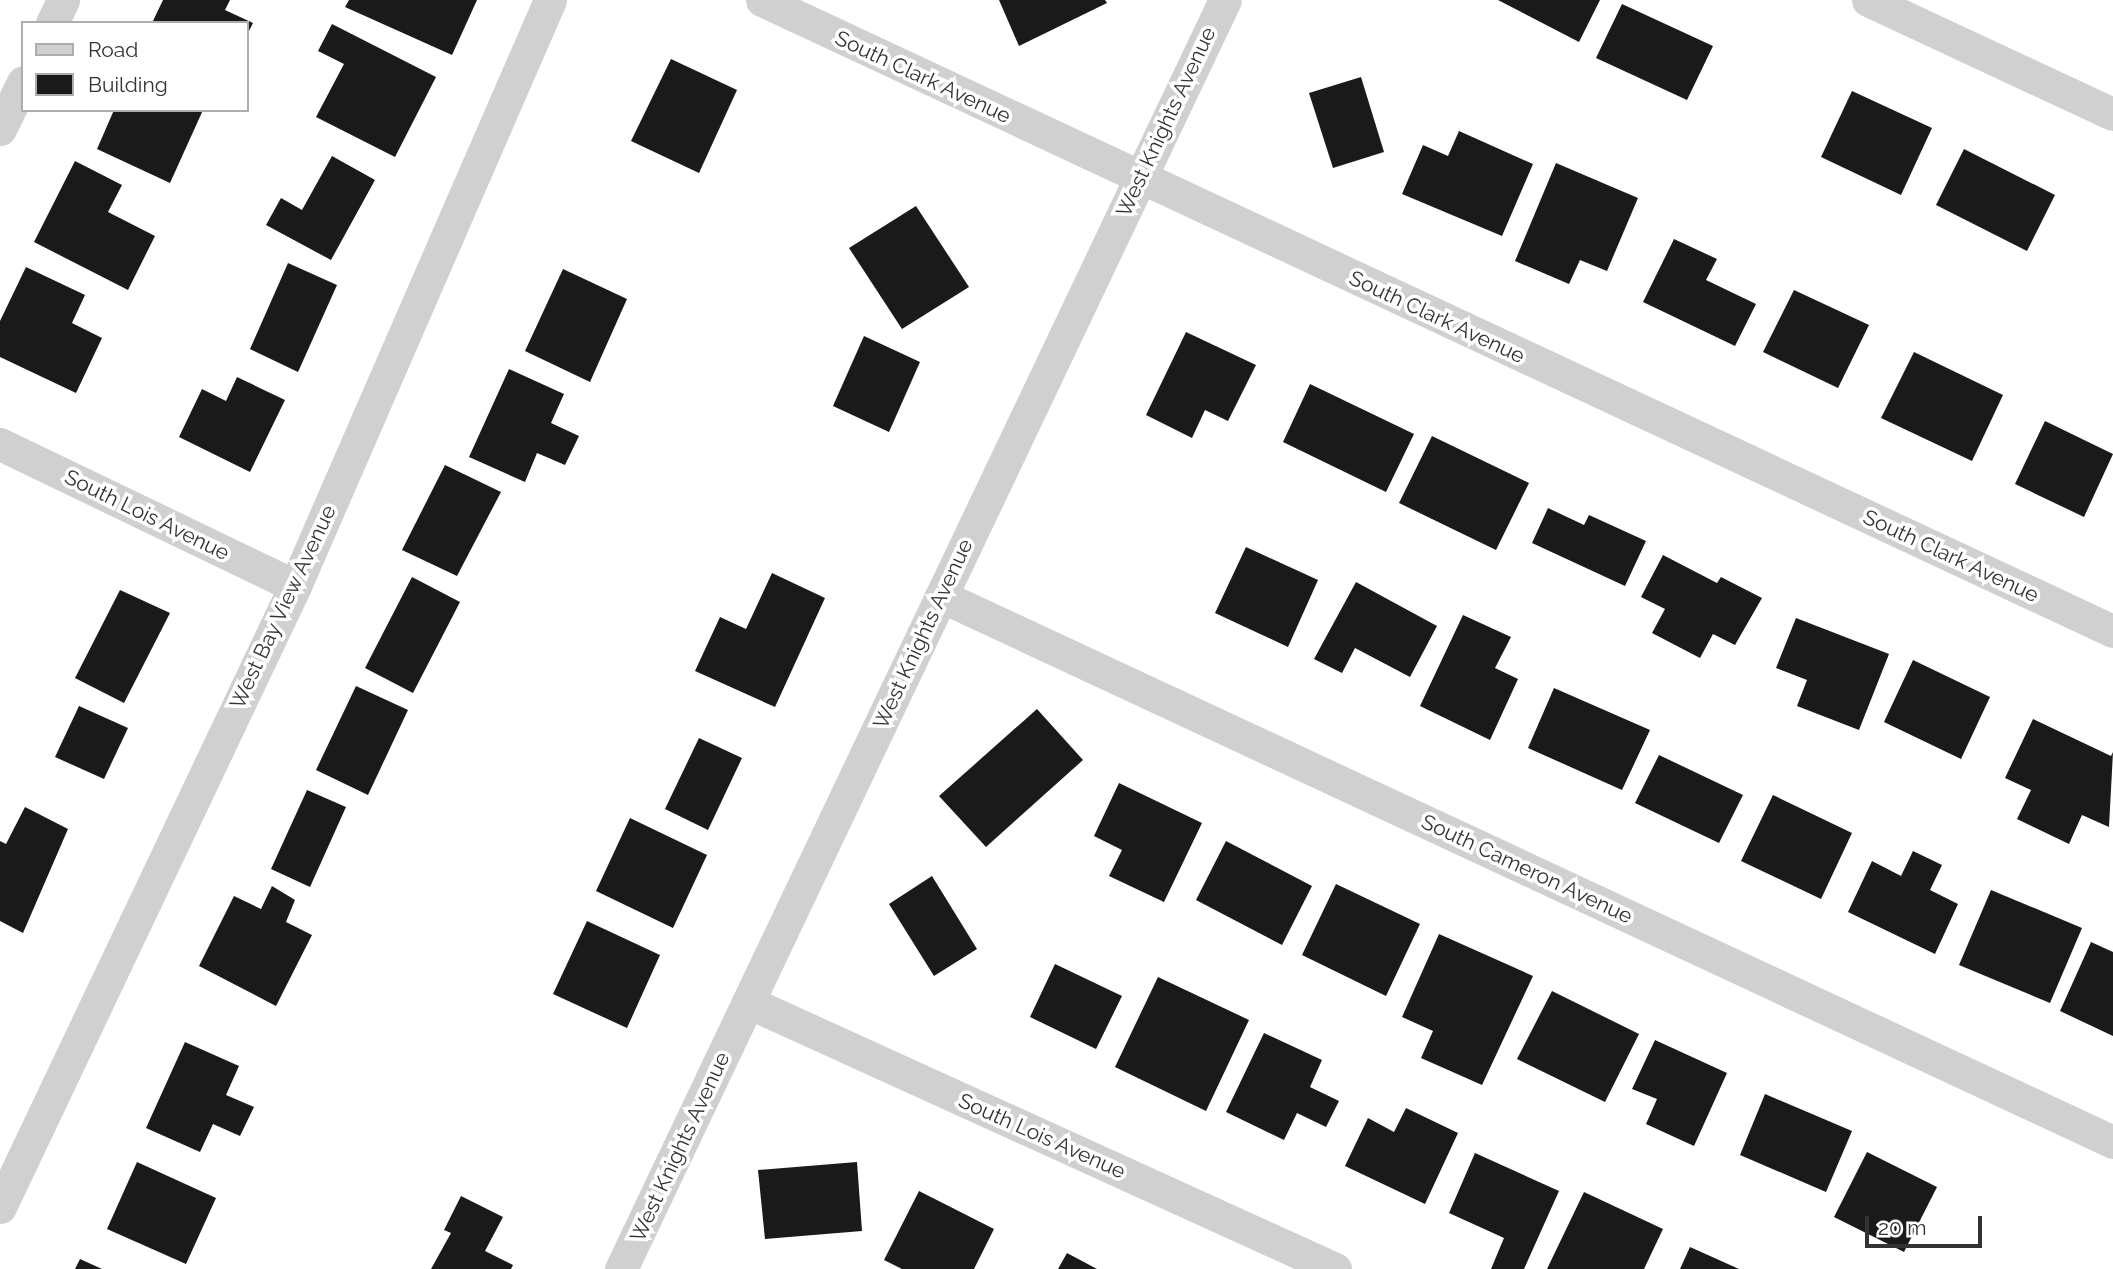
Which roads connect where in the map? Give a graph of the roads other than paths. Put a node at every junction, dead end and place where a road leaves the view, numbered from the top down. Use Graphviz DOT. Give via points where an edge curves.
graph roads {
  1 [pos="63,0"];
  2 [pos="550,0"];
  3 [pos="762,0"];
  4 [pos="1225,0"];
  5 [pos="1868,0"];
  6 [pos="53,21"];
  7 [pos="21,86"];
  8 [pos="2113,114"];
  9 [pos="0,129"];
  10 [pos="1139,179"];
  11 [pos="0,444"];
  12 [pos="295,586"];
  13 [pos="941,596"];
  14 [pos="2113,631"];
  15 [pos="748,1002"];
  16 [pos="2113,1142"];
  17 [pos="0,1207"];
  18 [pos="621,1269"];
  19 [pos="1335,1269"];
  1 -- 6 [label="street"];
  2 -- 12 [label="street, West Bay View Avenue"];
  3 -- 10 [label="street, South Clark Avenue"];
  4 -- 10 [label="street, West Knights Avenue"];
  5 -- 8 [label="street"];
  7 -- 9 [label="street"];
  10 -- 13 [label="street, West Knights Avenue"];
  10 -- 14 [label="street, South Clark Avenue"];
  11 -- 12 [label="street, South Lois Avenue"];
  12 -- 17 [label="street, West Bay View Avenue"];
  13 -- 15 [label="street, West Knights Avenue"];
  13 -- 16 [label="street, South Cameron Avenue"];
  15 -- 18 [label="street, West Knights Avenue"];
  15 -- 19 [label="street, South Lois Avenue"];
}
